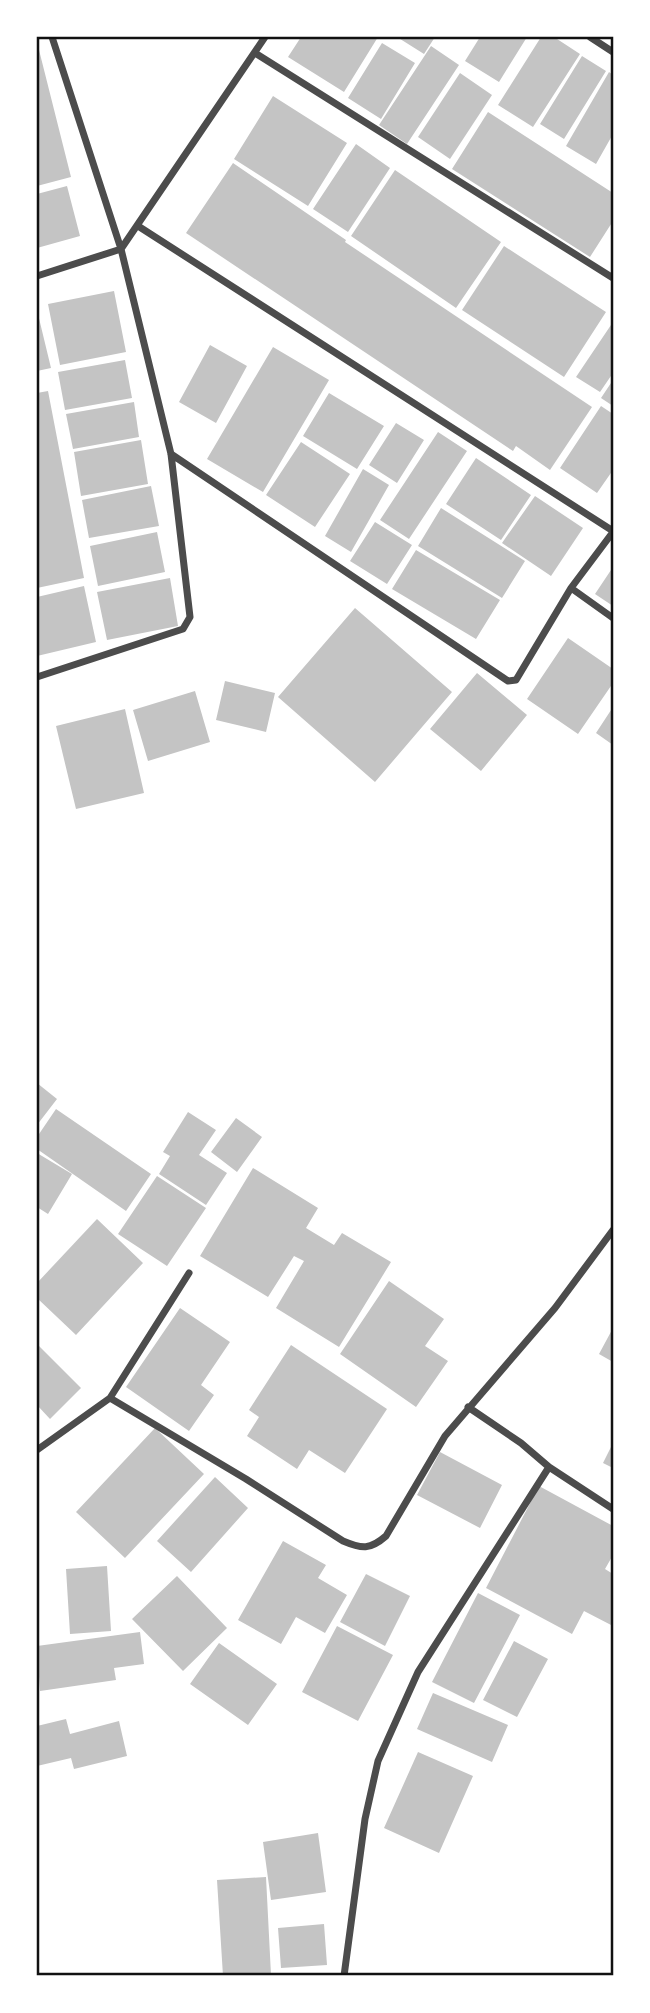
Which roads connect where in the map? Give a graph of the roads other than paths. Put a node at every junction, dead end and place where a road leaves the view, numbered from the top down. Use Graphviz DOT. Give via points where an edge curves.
graph roads {
  1 [pos="52,37"];
  2 [pos="265,37"];
  3 [pos="590,37"];
  4 [pos="613,52"];
  5 [pos="255,53"];
  6 [pos="138,226"];
  7 [pos="121,249"];
  8 [pos="37,275"];
  9 [pos="613,278"];
  10 [pos="171,454"];
  11 [pos="613,532"];
  12 [pos="572,588"];
  13 [pos="613,618"];
  14 [pos="37,677"];
  15 [pos="613,1230"];
  16 [pos="189,1273"];
  17 [pos="110,1398"];
  18 [pos="468,1407"];
  19 [pos="37,1450"];
  20 [pos="549,1467"];
  21 [pos="613,1509"];
  22 [pos="344,1976"];
  1 -- 7 [label="street"];
  2 -- 5 [label="street"];
  3 -- 4 [label="street"];
  5 -- 6 [label="street"];
  5 -- 9 [label="street"];
  6 -- 7 [label="street"];
  6 -- 11 [label="street"];
  7 -- 8 [label="street"];
  7 -- 10 [label="street"];
  10 -- 12 [label="street" via="508,681 516,680"];
  10 -- 14 [label="street" via="188,624"];
  11 -- 12 [label="street"];
  12 -- 13 [label="street"];
  15 -- 18 [label="street" via="555,1308"];
  16 -- 17 [label="street"];
  17 -- 18 [label="street" via="359,1548 375,1545 386,1536 445,1436"];
  17 -- 19 [label="street"];
  18 -- 20 [label="street"];
  20 -- 21 [label="street"];
  20 -- 22 [label="street" via="418,1672 378,1761 365,1819"];
}
